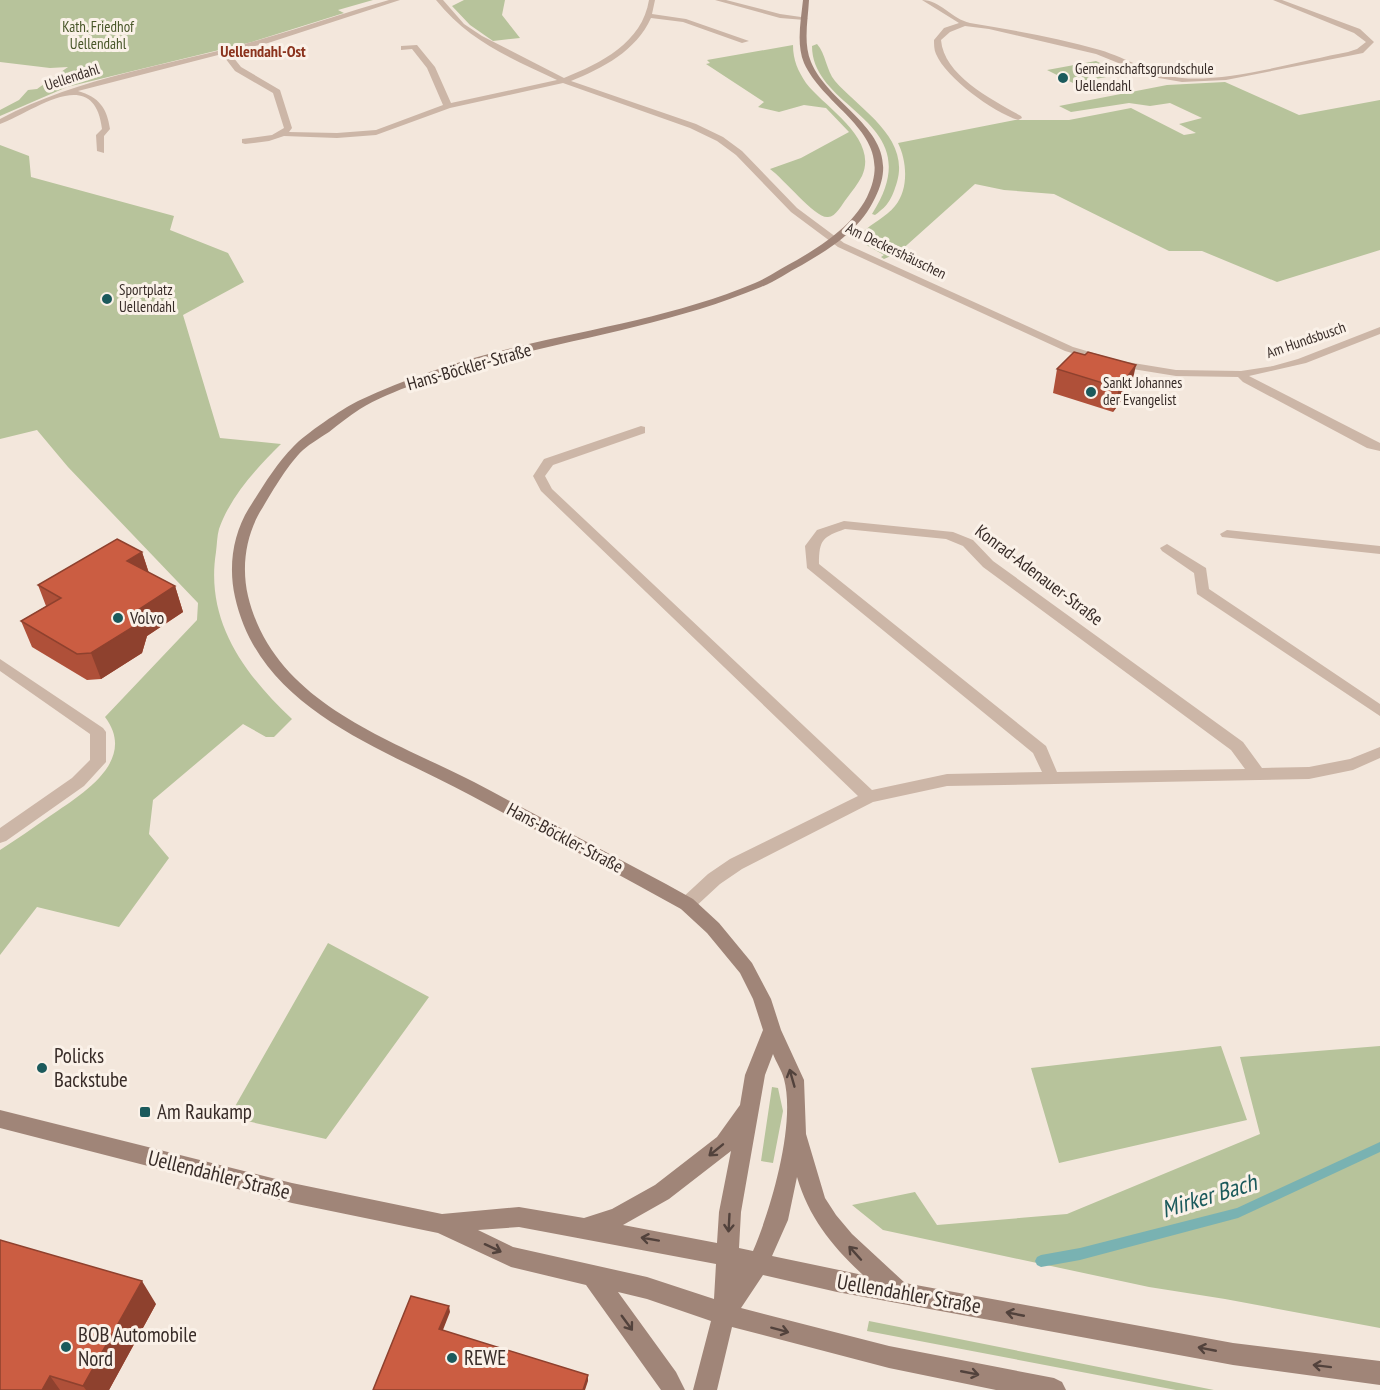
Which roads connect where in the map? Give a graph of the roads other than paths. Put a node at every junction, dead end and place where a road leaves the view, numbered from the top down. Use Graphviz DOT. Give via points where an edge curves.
graph roads {
  1 [pos="397,0"];
  2 [pos="439,0"];
  3 [pos="652,0"];
  4 [pos="718,0"];
  5 [pos="806,0"];
  6 [pos="925,0"];
  7 [pos="1276,0"];
  8 [pos="650,16"];
  9 [pos="805,18"];
  10 [pos="965,24"];
  11 [pos="744,41"];
  12 [pos="404,48"];
  13 [pos="224,51"];
  14 [pos="565,81"];
  15 [pos="70,91"];
  16 [pos="448,106"];
  17 [pos="1018,118"];
  18 [pos="1,121"];
  19 [pos="284,134"];
  20 [pos="245,141"];
  21 [pos="101,151"];
  22 [pos="835,241"];
  23 [pos="1380,330"];
  24 [pos="1241,374"];
  25 [pos="641,430"];
  26 [pos="1380,447"];
  27 [pos="1227,534"];
  28 [pos="1167,548"];
  29 [pos="1380,550"];
  30 [pos="0,664"];
  31 [pos="1380,711"];
  32 [pos="1380,752"];
  33 [pos="1258,774"];
  34 [pos="1052,778"];
  35 [pos="869,797"];
  36 [pos="0,837"];
  37 [pos="687,904"];
  38 [pos="772,1030"];
  39 [pos="751,1104"];
  40 [pos="0,1119"];
  41 [pos="796,1129"];
  42 [pos="440,1223"];
  43 [pos="586,1228"];
  44 [pos="727,1257"];
  45 [pos="758,1263"];
  46 [pos="593,1276"];
  47 [pos="899,1292"];
  48 [pos="724,1314"];
  49 [pos="1380,1373"];
  50 [pos="673,1390"];
  51 [pos="705,1390"];
  52 [pos="1054,1390"];
  1 -- 13 [label="street, Uellendahl"];
  2 -- 14 [label="street, Am Deckershäuschen" via="479,38"];
  3 -- 8 [label="street"];
  4 -- 9 [label="street" via="780,16"];
  5 -- 9 [label="street, Hans-Böckler-Straße"];
  6 -- 10 [label="street"];
  7 -- 10 [label="street" via="1357,31 1370,42 1360,51 1348,54 1194,81 1156,75 1098,52"];
  8 -- 11 [label="street" via="684,20"];
  8 -- 14 [label="street" via="641,32 616,56"];
  9 -- 22 [label="street, Hans-Böckler-Straße" via="809,66 866,131 879,159 879,174 868,204"];
  10 -- 17 [label="street" via="941,35 937,46 940,56 982,97"];
  12 -- 16 [label="street" via="414,47 431,67"];
  13 -- 15 [label="street, Uellendahl"];
  13 -- 19 [label="street" via="238,69 277,92 288,128"];
  14 -- 16 [label="street"];
  14 -- 22 [label="street, Am Deckershäuschen" via="720,139 740,153 794,210"];
  15 -- 18 [label="street, Uellendahl"];
  15 -- 21 [label="street" via="86,95 101,106 106,129 100,135"];
  16 -- 19 [label="street" via="378,131"];
  19 -- 20 [label="street"];
  22 -- 24 [label="street, Am Deckershäuschen" via="1069,349 1120,364 1176,374"];
  22 -- 37 [label="street, Hans-Böckler-Straße" via="801,264 713,302 456,367 385,392 332,422 282,465 265,486 242,541 238,565 245,613 278,668 328,714"];
  23 -- 24 [label="street, Am Hundsbusch" via="1302,361"];
  24 -- 26 [label="street"];
  25 -- 35 [label="street" via="549,462 539,476 547,491"];
  27 -- 29 [label="street"];
  28 -- 31 [label="street" via="1201,571 1202,591"];
  30 -- 36 [label="street" via="98,732 98,762 78,782"];
  32 -- 33 [label="street" via="1353,764 1309,773"];
  33 -- 34 [label="street"];
  33 -- 34 [label="street, Konrad-Adenauer-Straße" via="1237,746 988,564 968,543 948,535 844,525 822,533 812,546 812,564 1040,750"];
  34 -- 35 [label="street" via="947,780"];
  35 -- 37 [label="street" via="736,864"];
  37 -- 38 [label="street, Hans-Böckler-Straße" via="746,968"];
  38 -- 39 [label="street" via="755,1075"];
  41 -- 38 [label="street, Hans-Böckler-Straße, one-way" via="795,1080"];
  39 -- 43 [label="street, one-way" via="724,1144 662,1192 617,1217"];
  39 -- 44 [label="street, one-way" via="730,1212"];
  40 -- 42 [label="street, Uellendahler Straße" via="292,1193"];
  41 -- 45 [label="street, Hans-Böckler-Straße" via="777,1220"];
  47 -- 41 [label="street, one-way" via="861,1259 827,1221 802,1165"];
  42 -- 43 [label="street, Uellendahler Straße" via="519,1217"];
  42 -- 46 [label="street, Uellendahler Straße, one-way" via="511,1257"];
  44 -- 43 [label="street, Uellendahler Straße, one-way"];
  44 -- 45 [label="street, Uellendahler Straße"];
  44 -- 48 [label="street"];
  45 -- 47 [label="street, Uellendahler Straße"];
  45 -- 48 [label="street, Hans-Böckler-Straße"];
  46 -- 48 [label="street, Uellendahler Straße" via="647,1288"];
  46 -- 50 [label="street, one-way"];
  49 -- 47 [label="street, Uellendahler Straße, one-way" via="1233,1354"];
  48 -- 51 [label="street"];
  48 -- 52 [label="street, Uellendahler Straße, one-way" via="889,1357"];
}
